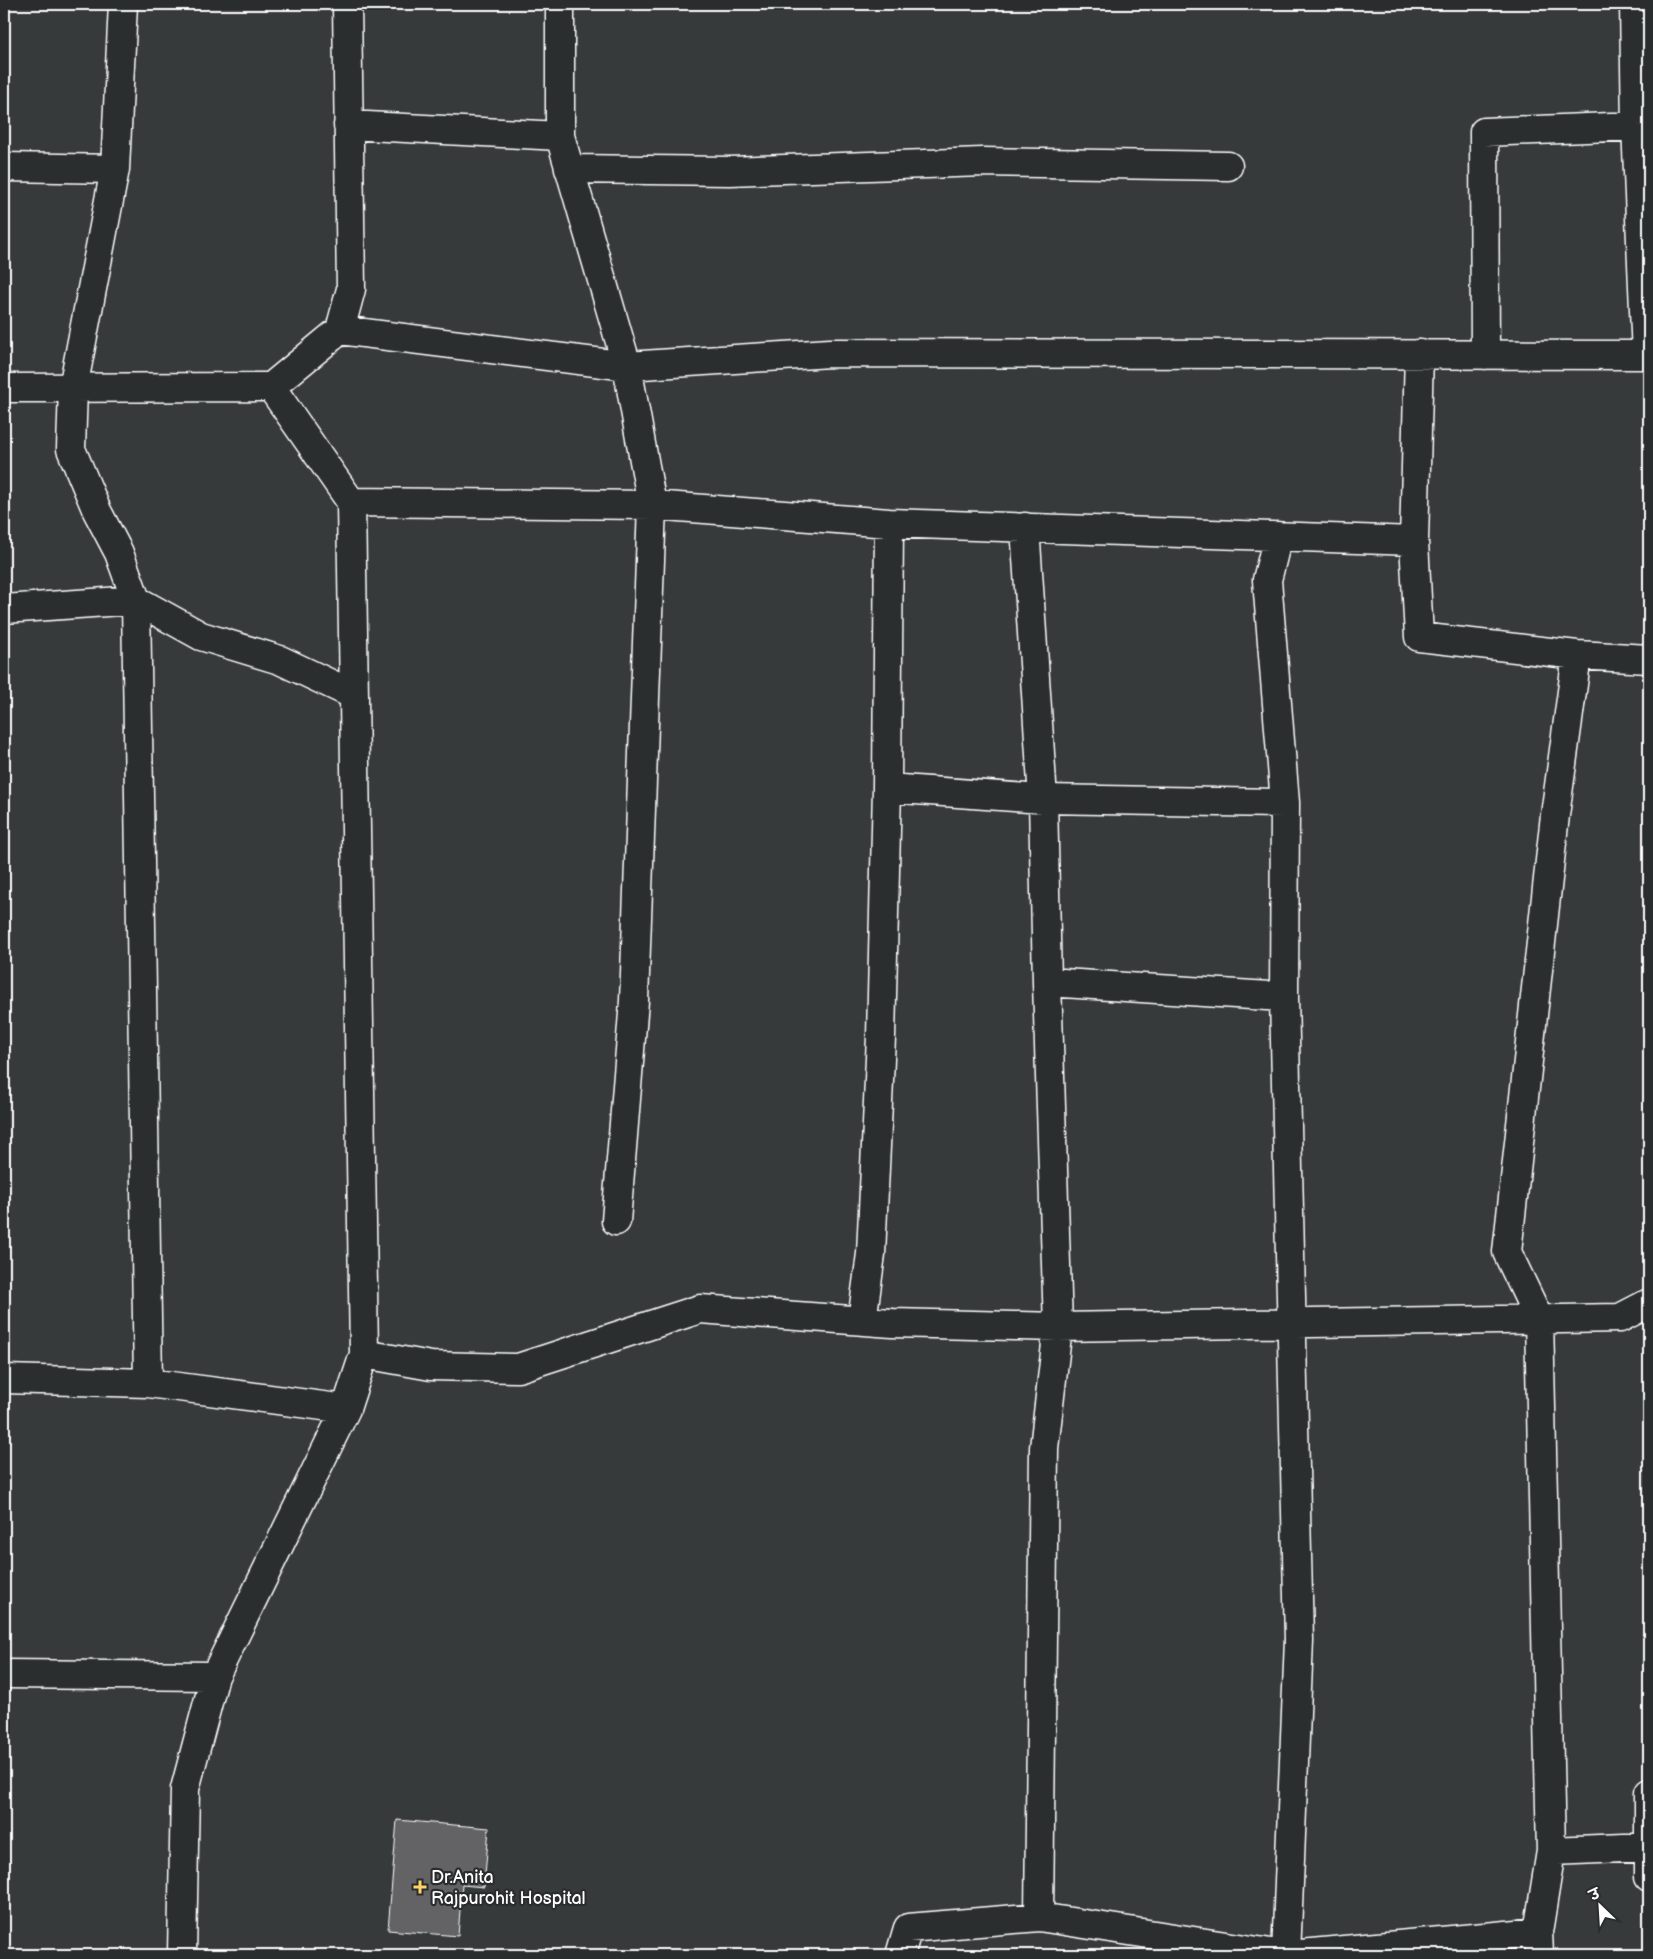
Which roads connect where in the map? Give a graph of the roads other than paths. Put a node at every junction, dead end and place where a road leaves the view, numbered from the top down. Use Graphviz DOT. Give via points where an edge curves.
graph roads {
  1 [pos="123,4"];
  2 [pos="347,4"];
  3 [pos="560,4"];
  4 [pos="1634,4"];
  5 [pos="348,125"];
  6 [pos="1636,126"];
  7 [pos="560,136"];
  8 [pos="1228,166"];
  9 [pos="4,167"];
  10 [pos="115,169"];
  11 [pos="569,169"];
  12 [pos="340,330"];
  13 [pos="1419,354"];
  14 [pos="1648,354"];
  15 [pos="1485,355"];
  16 [pos="627,366"];
  17 [pos="270,387"];
  18 [pos="4,388"];
  19 [pos="73,388"];
  20 [pos="351,502"];
  21 [pos="652,505"];
  22 [pos="889,523"];
  23 [pos="1025,527"];
  24 [pos="1278,536"];
  25 [pos="1414,541"];
  26 [pos="136,600"];
  27 [pos="4,609"];
  28 [pos="1577,655"];
  29 [pos="1649,659"];
  30 [pos="354,695"];
  31 [pos="887,788"];
  32 [pos="1043,799"];
  33 [pos="1285,803"];
  34 [pos="1047,982"];
  35 [pos="1284,997"];
  36 [pos="616,1220"];
  37 [pos="1649,1304"];
  38 [pos="1539,1319"];
  39 [pos="862,1321"];
  40 [pos="1292,1324"];
  41 [pos="1058,1327"];
  42 [pos="364,1354"];
  43 [pos="4,1379"];
  44 [pos="148,1383"];
  45 [pos="346,1409"];
  46 [pos="4,1674"];
  47 [pos="215,1676"];
  48 [pos="1649,1793"];
  49 [pos="1648,1847"];
  50 [pos="1551,1851"];
  51 [pos="1649,1877"];
  52 [pos="1039,1917"];
  53 [pos="1539,1944"];
  54 [pos="182,1955"];
  55 [pos="900,1955"];
  56 [pos="1285,1955"];
  57 [pos="1290,1955"];
  1 -- 10 [label="street"];
  2 -- 5 [label="street"];
  3 -- 7 [label="street"];
  4 -- 6 [label="street"];
  5 -- 7 [label="street"];
  5 -- 12 [label="street" via="351,289"];
  6 -- 14 [label="street"];
  6 -- 15 [label="street" via="1484,132"];
  7 -- 11 [label="street"];
  8 -- 11 [label="street" via="983,162 730,171"];
  9 -- 10 [label="street"];
  10 -- 19 [label="street"];
  11 -- 16 [label="street"];
  12 -- 16 [label="street"];
  12 -- 17 [label="street"];
  13 -- 15 [label="street"];
  13 -- 16 [label="street" via="830,352"];
  13 -- 25 [label="street"];
  14 -- 15 [label="street"];
  16 -- 21 [label="street"];
  17 -- 19 [label="street"];
  17 -- 20 [label="street"];
  18 -- 19 [label="street"];
  19 -- 26 [label="street" via="71,449 97,511 120,554"];
  20 -- 21 [label="street"];
  20 -- 30 [label="street"];
  21 -- 22 [label="street"];
  21 -- 36 [label="street" via="634,1001"];
  22 -- 23 [label="street"];
  22 -- 31 [label="street"];
  23 -- 24 [label="street"];
  23 -- 32 [label="street"];
  24 -- 25 [label="street"];
  24 -- 33 [label="street" via="1267,580"];
  25 -- 28 [label="street" via="1419,637"];
  26 -- 27 [label="street"];
  26 -- 30 [label="street" via="201,636 280,660"];
  26 -- 44 [label="street"];
  28 -- 29 [label="street"];
  28 -- 38 [label="street" via="1555,814 1507,1252"];
  30 -- 42 [label="street"];
  31 -- 32 [label="street"];
  31 -- 39 [label="street" via="881,1037 871,1244"];
  32 -- 33 [label="street"];
  32 -- 34 [label="street"];
  33 -- 35 [label="street"];
  34 -- 35 [label="street"];
  34 -- 41 [label="street"];
  35 -- 40 [label="street"];
  37 -- 38 [label="street" via="1620,1318"];
  38 -- 40 [label="street"];
  38 -- 50 [label="street"];
  39 -- 41 [label="street"];
  39 -- 42 [label="street" via="700,1309 518,1368 431,1366"];
  40 -- 41 [label="street"];
  40 -- 56 [label="street" via="1298,1640"];
  41 -- 52 [label="street" via="1044,1448"];
  42 -- 45 [label="street"];
  43 -- 44 [label="street"];
  44 -- 45 [label="street"];
  45 -- 47 [label="street"];
  46 -- 47 [label="street"];
  47 -- 54 [label="street" via="184,1789"];
  48 -- 49 [label="street"];
  49 -- 50 [label="street"];
  49 -- 51 [label="street"];
  50 -- 53 [label="street"];
  52 -- 55 [label="street" via="908,1928"];
  52 -- 56 [label="street"];
  53 -- 57 [label="street"];
}
